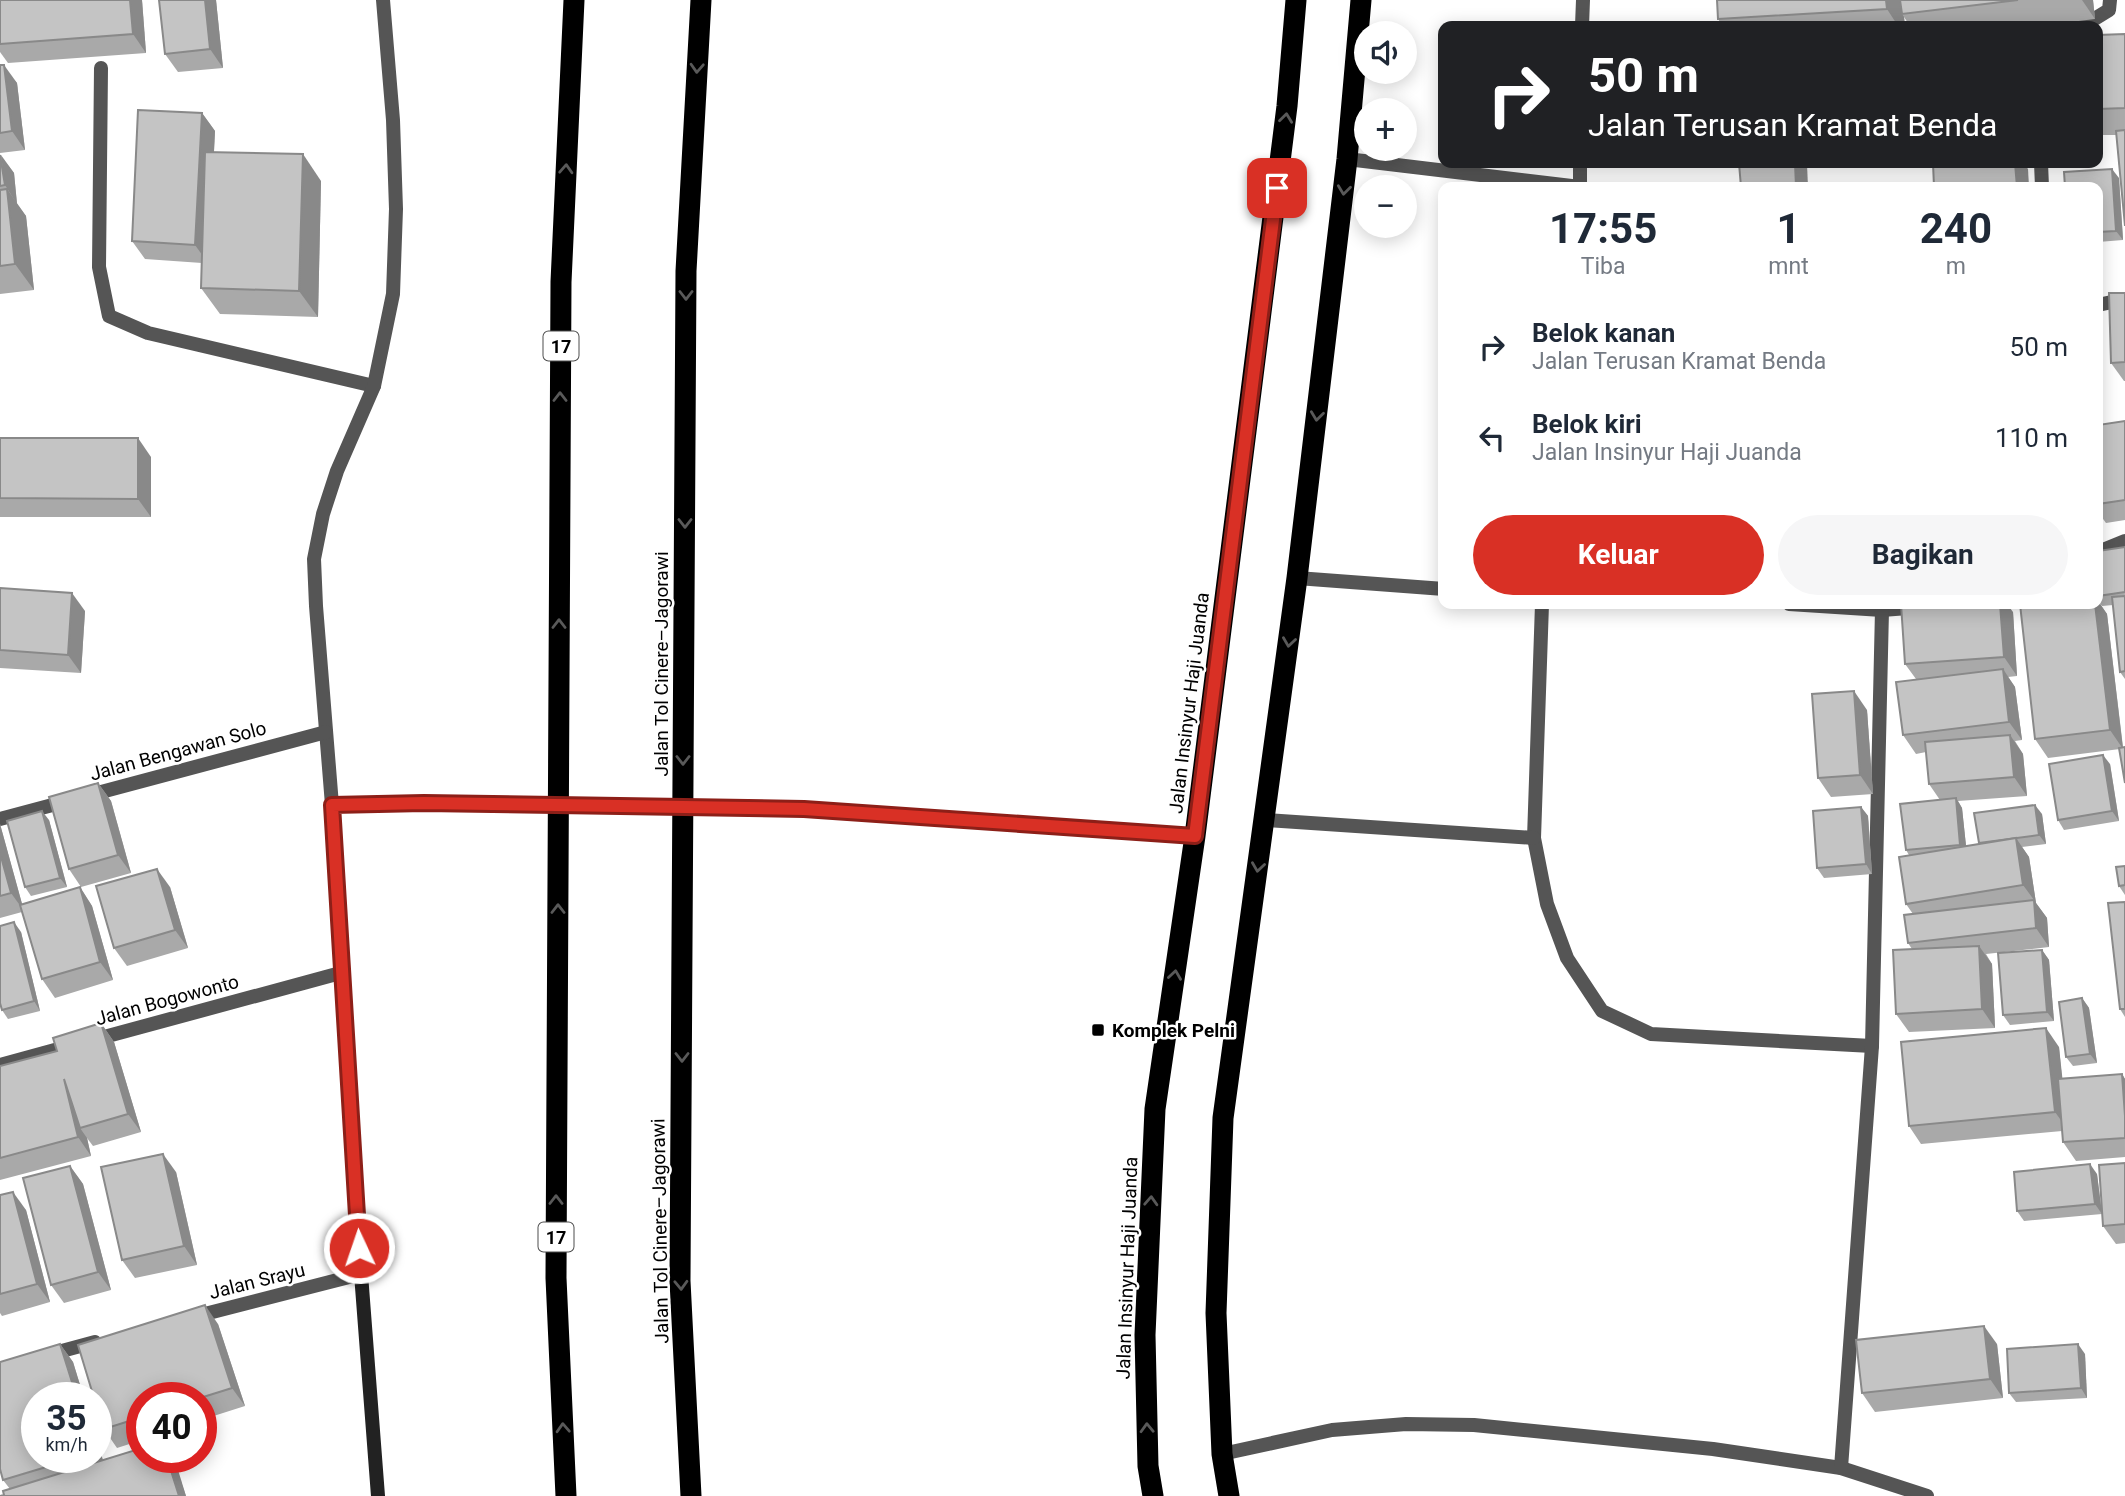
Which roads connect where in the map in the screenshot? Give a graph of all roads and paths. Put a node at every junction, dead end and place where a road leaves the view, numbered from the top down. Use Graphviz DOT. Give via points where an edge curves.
graph roads {
  1 [pos="383,0"];
  2 [pos="575,0"];
  3 [pos="701,0"];
  4 [pos="1296,0"];
  5 [pos="1361,0"];
  6 [pos="1583,0"];
  7 [pos="2110,0"];
  8 [pos="1582,21"];
  9 [pos="2092,21"];
  10 [pos="101,68"];
  11 [pos="1348,159"];
  12 [pos="1539,182"];
  13 [pos="2125,299"];
  14 [pos="2103,304"];
  15 [pos="374,386"];
  16 [pos="2125,541"];
  17 [pos="2103,550"];
  18 [pos="1297,578"];
  19 [pos="1438,589"];
  20 [pos="1542,609"];
  21 [pos="1867,609"];
  22 [pos="1895,609"];
  23 [pos="1882,610"];
  24 [pos="326,732"];
  25 [pos="332,805"];
  26 [pos="0,819"];
  27 [pos="1265,820"];
  28 [pos="1195,836"];
  29 [pos="1534,838"];
  30 [pos="344,972"];
  31 [pos="1872,1045"];
  32 [pos="0,1065"];
  33 [pos="361,1274"];
  34 [pos="185,1320"];
  35 [pos="106,1340"];
  36 [pos="26,1360"];
  37 [pos="1222,1454"];
  38 [pos="1841,1468"];
  39 [pos="1920,1495"];
  40 [pos="378,1496"];
  41 [pos="566,1496"];
  42 [pos="691,1496"];
  43 [pos="1153,1496"];
  44 [pos="1229,1496"];
  1 -- 15 [label="street" via="396,209 393,294"];
  41 -- 2 [label="highway, 17, one-way" via="556,1278 561,282"];
  3 -- 42 [label="highway, Jalan Tol Cinere–Jagorawi, one-way" via="686,271 680,1281"];
  28 -- 4 [label="highway, Jalan Insinyur Haji Juanda, one-way" via="1287,106"];
  5 -- 11 [label="highway"];
  6 -- 8 [label="street"];
  7 -- 9 [label="street" via="2109,10"];
  10 -- 15 [label="street" via="99,267 109,316 148,333"];
  11 -- 12 [label="street"];
  11 -- 18 [label="highway, one-way"];
  13 -- 14 [label="street"];
  15 -- 24 [label="street" via="337,471 314,559"];
  16 -- 17 [label="street"];
  18 -- 19 [label="street"];
  18 -- 27 [label="highway, one-way"];
  20 -- 29 [label="street"];
  21 -- 23 [label="street"];
  22 -- 23 [label="street"];
  23 -- 31 [label="street"];
  24 -- 25 [label="street"];
  24 -- 26 [label="street, Jalan Bengawan Solo"];
  25 -- 28 [label="street" via="804,809"];
  25 -- 30 [label="street"];
  27 -- 29 [label="street"];
  27 -- 37 [label="highway, one-way" via="1223,1118 1216,1313"];
  43 -- 28 [label="highway, Jalan Insinyur Haji Juanda, one-way" via="1148,1466 1145,1335 1155,1109"];
  29 -- 31 [label="street" via="1547,904 1567,958 1602,1010 1651,1034"];
  30 -- 32 [label="street, Jalan Bogowonto"];
  30 -- 33 [label="street"];
  31 -- 38 [label="street"];
  33 -- 34 [label="street, Jalan Srayu"];
  33 -- 40 [label="street"];
  35 -- 36 [label="street"];
  37 -- 38 [label="street" via="1332,1430 1474,1425 1713,1449"];
  37 -- 44 [label="highway"];
  38 -- 39 [label="street"];
}
